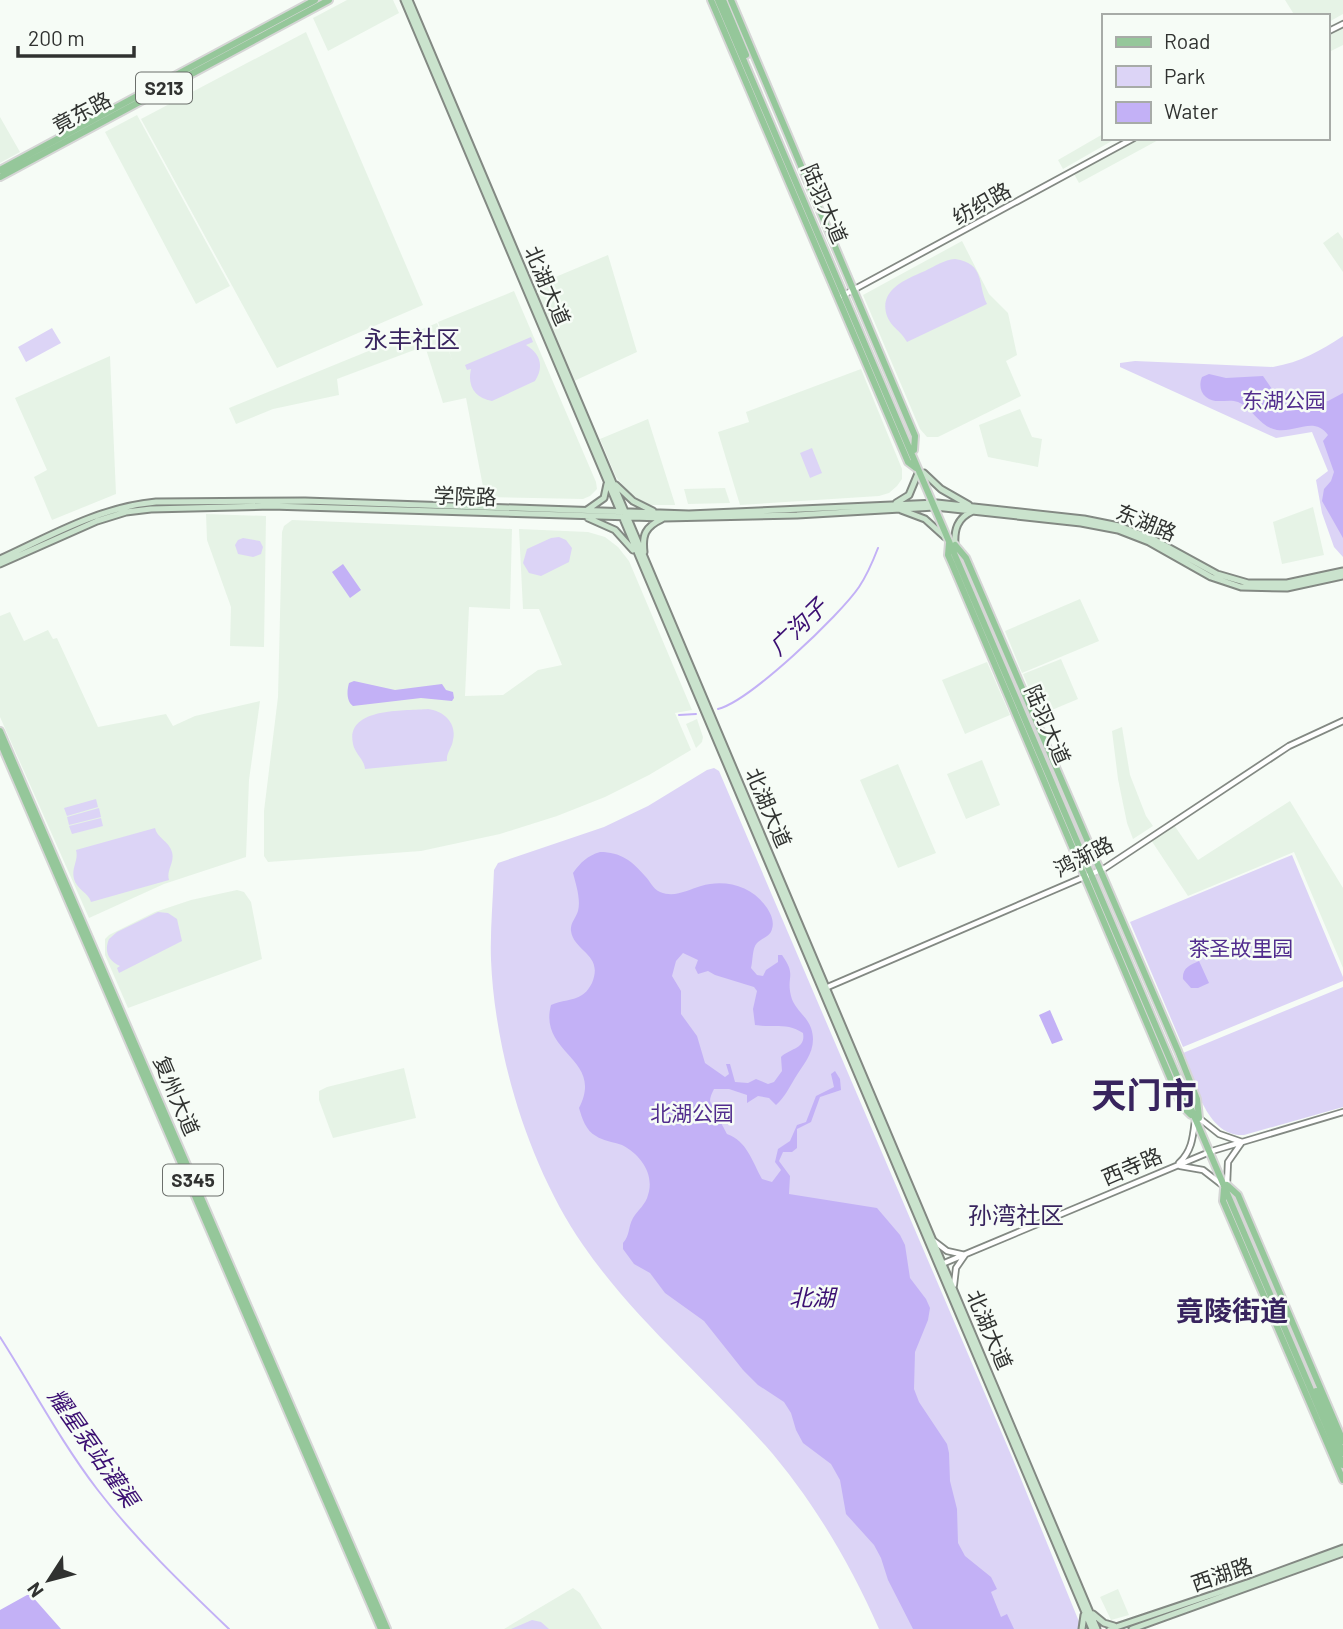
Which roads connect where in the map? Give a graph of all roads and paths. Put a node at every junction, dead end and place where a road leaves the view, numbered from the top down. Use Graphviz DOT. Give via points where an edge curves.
graph roads {
  1 [pos="314,0"];
  2 [pos="329,0"];
  3 [pos="407,0"];
  4 [pos="711,0"];
  5 [pos="721,0"];
  6 [pos="731,0"];
  7 [pos="1130,140"];
  8 [pos="0,170"];
  9 [pos="0,177"];
  10 [pos="846,295"];
  11 [pos="922,472"];
  12 [pos="610,480"];
  13 [pos="936,505"];
  14 [pos="894,506"];
  15 [pos="972,509"];
  16 [pos="584,514"];
  17 [pos="624,515"];
  18 [pos="664,516"];
  19 [pos="952,543"];
  20 [pos="643,559"];
  21 [pos="0,562"];
  22 [pos="1342,574"];
  23 [pos="1343,720"];
  24 [pos="0,731"];
  25 [pos="0,743"];
  26 [pos="1093,873"];
  27 [pos="824,988"];
  28 [pos="1153,994"];
  29 [pos="1152,1008"];
  30 [pos="1151,1033"];
  31 [pos="1165,1049"];
  32 [pos="1343,1112"];
  33 [pos="1197,1119"];
  34 [pos="1243,1142"];
  35 [pos="1211,1151"];
  36 [pos="1175,1166"];
  37 [pos="1225,1186"];
  38 [pos="933,1239"];
  39 [pos="965,1255"];
  40 [pos="941,1265"];
  41 [pos="954,1289"];
  42 [pos="1343,1441"];
  43 [pos="1343,1453"];
  44 [pos="1343,1465"];
  45 [pos="1343,1480"];
  46 [pos="1343,1548"];
  47 [pos="1343,1553"];
  48 [pos="1087,1611"];
  49 [pos="1114,1628"];
  50 [pos="382,1629"];
  51 [pos="387,1629"];
  52 [pos="1082,1629"];
  53 [pos="1095,1629"];
  54 [pos="1132,1629"];
  1 -- 8 [label="main road, 竟东路 / S213"];
  2 -- 9 [label="main road, 竟东路 / S213"];
  3 -- 12 [label="main road, 北湖大道"];
  4 -- 10 [label="main road"];
  5 -- 10 [label="main road, 陆羽大道"];
  6 -- 10 [label="main road"];
  7 -- 10 [label="street, 纺织路"];
  10 -- 11 [label="main road" via="915,436 914,450"];
  10 -- 11 [label="main road" via="908,462"];
  11 -- 13 [label="main road"];
  11 -- 14 [label="main road" via="909,495"];
  11 -- 15 [label="main road"];
  12 -- 16 [label="main road" via="604,498"];
  12 -- 17 [label="main road, 北湖大道"];
  12 -- 18 [label="main road" via="638,504"];
  13 -- 14 [label="main road, 学院路"];
  13 -- 15 [label="main road, 东湖路"];
  13 -- 19 [label="main road"];
  14 -- 18 [label="main road, 学院路"];
  14 -- 19 [label="main road" via="925,519"];
  15 -- 19 [label="main road" via="955,529"];
  15 -- 22 [label="main road, 东湖路" via="1118,530 1241,587 1287,588"];
  16 -- 17 [label="main road, 学院路"];
  16 -- 20 [label="main road" via="615,530"];
  16 -- 21 [label="main road, 学院路" via="271,506 151,509 97,521"];
  17 -- 18 [label="main road, 学院路"];
  17 -- 20 [label="main road, 北湖大道"];
  18 -- 20 [label="main road" via="646,530"];
  19 -- 26 [label="main road" via="966,558"];
  19 -- 26 [label="main road" via="948,555"];
  20 -- 27 [label="main road, 北湖大道"];
  23 -- 26 [label="street, 鸿渐路" via="1289,746"];
  24 -- 51 [label="main road, 复州大道 / S345"];
  25 -- 50 [label="main road, 复州大道 / S345"];
  26 -- 27 [label="street, 鸿渐路"];
  26 -- 28 [label="main road" via="1107,884"];
  26 -- 29 [label="main road"];
  26 -- 30 [label="main road" via="1094,897"];
  26 -- 31 [label="main road"];
  27 -- 38 [label="main road, 北湖大道"];
  27 -- 40 [label="main road, 北湖大道"];
  28 -- 29 [label="main road"];
  28 -- 33 [label="main road" via="1197,1099"];
  29 -- 33 [label="main road"];
  30 -- 31 [label="main road"];
  30 -- 33 [label="main road" via="1182,1106"];
  31 -- 33 [label="main road"];
  32 -- 34 [label="street, 西寺路"];
  33 -- 34 [label="street" via="1219,1134"];
  33 -- 35 [label="main road"];
  33 -- 36 [label="street" via="1188,1152"];
  34 -- 35 [label="street, 西寺路"];
  34 -- 37 [label="street" via="1228,1162"];
  35 -- 36 [label="street, 西寺路"];
  35 -- 37 [label="main road"];
  36 -- 37 [label="street" via="1203,1170"];
  36 -- 39 [label="street, 西寺路"];
  37 -- 42 [label="main road" via="1238,1195"];
  37 -- 43 [label="main road"];
  37 -- 44 [label="main road"];
  37 -- 45 [label="main road" via="1223,1201"];
  38 -- 39 [label="street" via="948,1251"];
  38 -- 40 [label="main road, 北湖大道"];
  39 -- 40 [label="street, 西寺路"];
  39 -- 41 [label="street" via="956,1268"];
  40 -- 41 [label="main road, 北湖大道"];
  40 -- 48 [label="main road, 北湖大道"];
  41 -- 48 [label="main road, 北湖大道"];
  46 -- 49 [label="main road, 西湖路"];
  47 -- 54 [label="main road, 西湖路"];
  48 -- 49 [label="main road"];
  48 -- 52 [label="main road"];
  48 -- 53 [label="main road, 北湖大道"];
}
